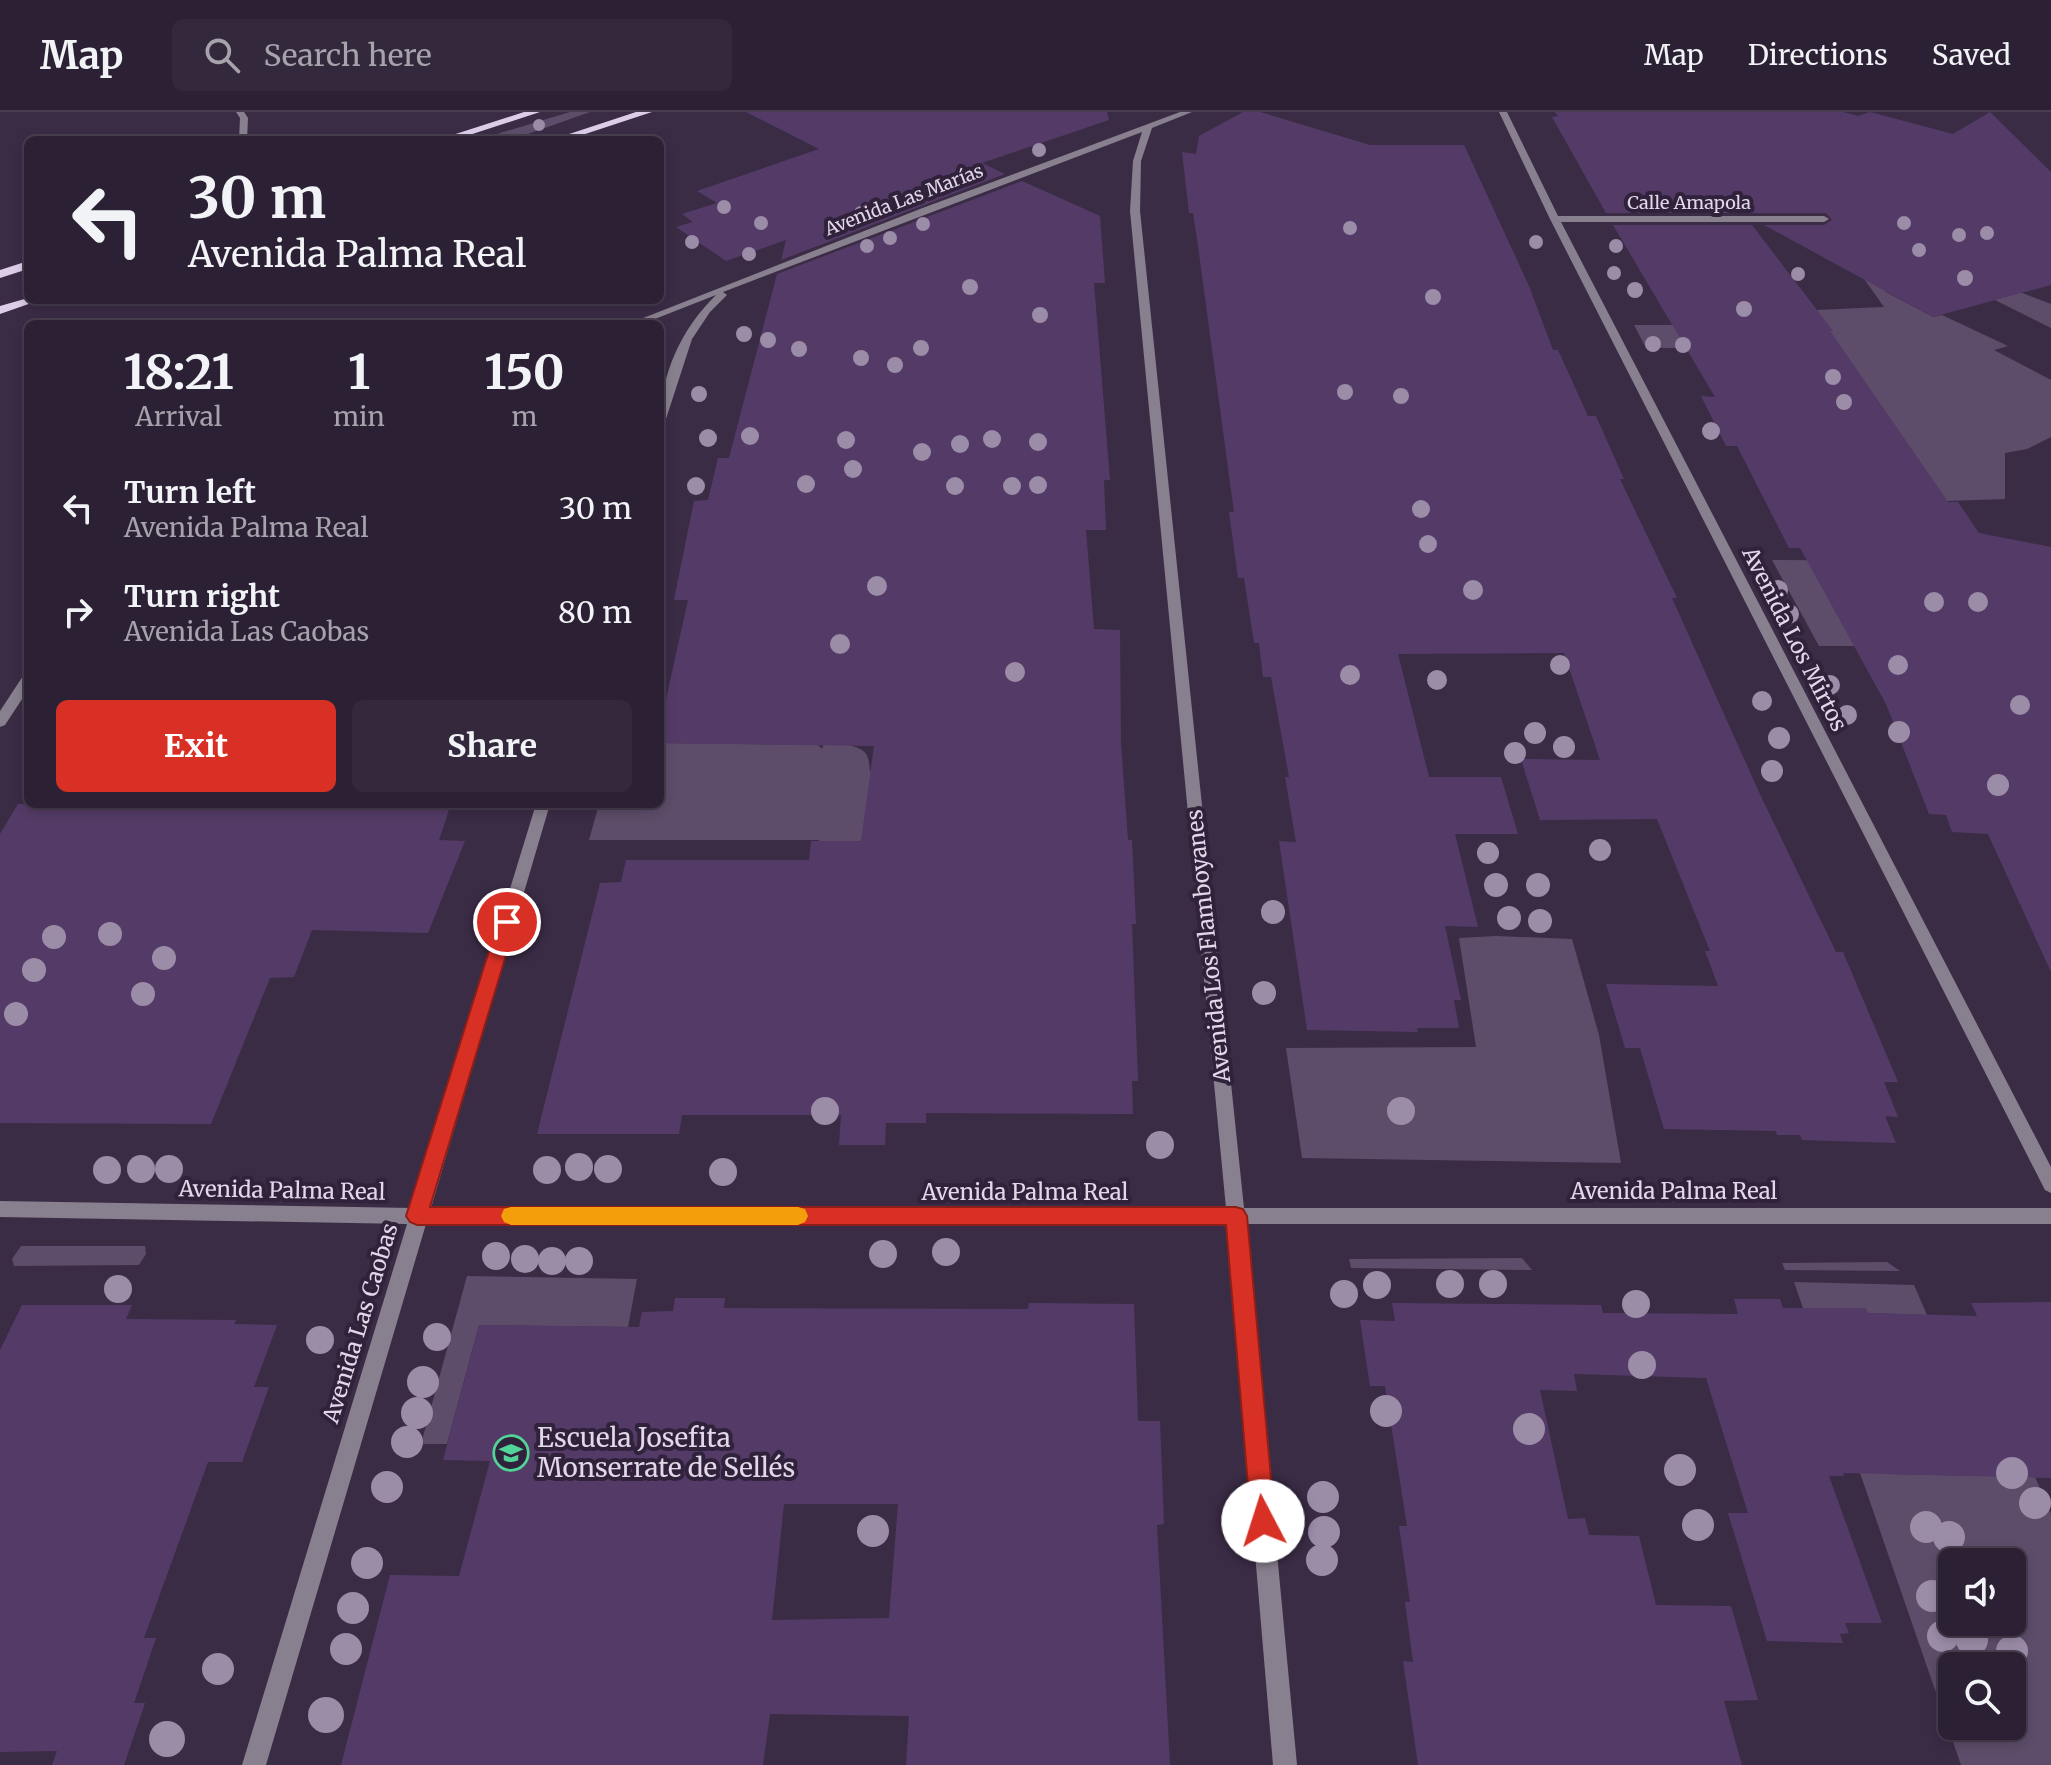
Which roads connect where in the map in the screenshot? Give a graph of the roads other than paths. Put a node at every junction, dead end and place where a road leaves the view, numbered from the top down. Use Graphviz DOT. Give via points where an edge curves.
graph roads {
  1 [pos="240,112"];
  2 [pos="535,112"];
  3 [pos="647,112"];
  4 [pos="1188,112"];
  5 [pos="1503,112"];
  6 [pos="1148,128"];
  7 [pos="243,136"];
  8 [pos="455,136"];
  9 [pos="569,136"];
  10 [pos="1555,219"];
  11 [pos="1824,219"];
  12 [pos="24,266"];
  13 [pos="0,274"];
  14 [pos="730,288"];
  15 [pos="24,303"];
  16 [pos="0,310"];
  17 [pos="644,320"];
  18 [pos="664,408"];
  19 [pos="24,685"];
  20 [pos="0,722"];
  21 [pos="542,808"];
  22 [pos="2051,1185"];
  23 [pos="0,1209"];
  24 [pos="417,1216"];
  25 [pos="1236,1216"];
  26 [pos="2051,1216"];
  27 [pos="254,1765"];
  28 [pos="1285,1765"];
  1 -- 7 [label="street"];
  2 -- 8 [label="main road"];
  3 -- 9 [label="main road"];
  4 -- 6 [label="street, Avenida Las Marías"];
  5 -- 10 [label="street, Avenida Los Mirtos"];
  6 -- 14 [label="street, Avenida Las Marías"];
  6 -- 25 [label="street, Avenida Los Flamboyanes" via="1137,161 1135,211"];
  10 -- 11 [label="street, Calle Amapola"];
  10 -- 22 [label="street, Avenida Los Mirtos"];
  12 -- 13 [label="main road"];
  14 -- 17 [label="street, Avenida Las Marías"];
  14 -- 18 [label="street" via="683,339"];
  15 -- 16 [label="main road"];
  19 -- 20 [label="street"];
  21 -- 24 [label="street, Avenida Las Caobas"];
  23 -- 24 [label="street, Avenida Palma Real"];
  24 -- 25 [label="street, Avenida Palma Real"];
  24 -- 27 [label="street, Avenida Las Caobas"];
  25 -- 26 [label="street, Avenida Palma Real"];
  25 -- 28 [label="street, Avenida Los Flamboyanes"];
}
